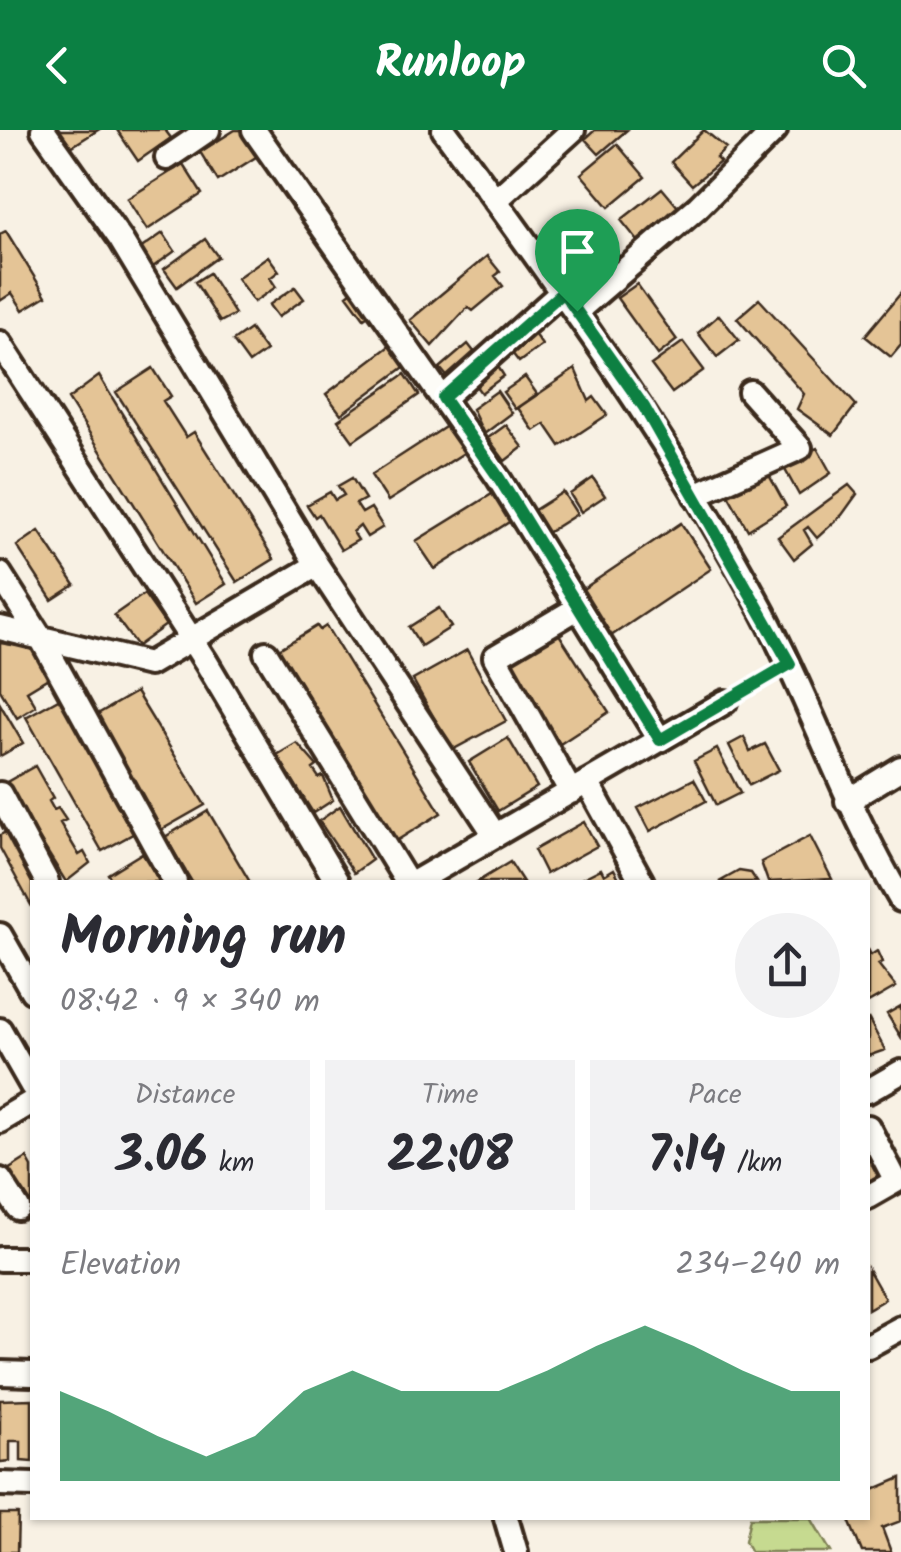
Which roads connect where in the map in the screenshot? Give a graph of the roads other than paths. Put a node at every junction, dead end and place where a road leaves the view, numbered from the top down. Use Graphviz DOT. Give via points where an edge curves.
graph roads {
  1 [pos="43,130"];
  2 [pos="208,130"];
  3 [pos="254,130"];
  4 [pos="444,130"];
  5 [pos="573,130"];
  6 [pos="775,130"];
  7 [pos="167,158"];
  8 [pos="496,200"];
  9 [pos="563,292"];
  10 [pos="577,311"];
  11 [pos="0,343"];
  12 [pos="750,392"];
  13 [pos="443,398"];
  14 [pos="695,495"];
  15 [pos="318,565"];
  16 [pos="0,574"];
  17 [pos="576,610"];
  18 [pos="0,628"];
  19 [pos="42,640"];
  20 [pos="192,642"];
  21 [pos="266,654"];
  22 [pos="725,702"];
  23 [pos="660,740"];
  24 [pos="901,768"];
  25 [pos="579,787"];
  26 [pos="0,794"];
  27 [pos="847,801"];
  28 [pos="495,836"];
  29 [pos="46,880"];
  30 [pos="174,880"];
  31 [pos="336,880"];
  32 [pos="406,880"];
  33 [pos="418,880"];
  34 [pos="641,880"];
  35 [pos="901,900"];
  36 [pos="0,935"];
  37 [pos="30,988"];
  38 [pos="0,1030"];
  39 [pos="901,1072"];
  40 [pos="30,1082"];
  41 [pos="870,1090"];
  42 [pos="30,1103"];
  43 [pos="0,1121"];
  44 [pos="870,1131"];
  45 [pos="0,1180"];
  46 [pos="870,1196"];
  47 [pos="18,1208"];
  48 [pos="0,1259"];
  49 [pos="30,1259"];
  50 [pos="901,1328"];
  51 [pos="870,1345"];
  52 [pos="0,1373"];
  53 [pos="30,1374"];
  54 [pos="0,1484"];
  55 [pos="30,1485"];
  56 [pos="507,1520"];
  57 [pos="516,1552"];
  1 -- 15 [label="street" via="120,240"];
  2 -- 7 [label="street"];
  3 -- 13 [label="street"];
  4 -- 8 [label="street"];
  5 -- 8 [label="street"];
  6 -- 10 [label="street"];
  8 -- 9 [label="street"];
  9 -- 10 [label="street"];
  9 -- 13 [label="street"];
  10 -- 14 [label="street"];
  11 -- 20 [label="street"];
  12 -- 14 [label="street" via="800,448"];
  13 -- 17 [label="street"];
  14 -- 27 [label="street" via="790,664"];
  15 -- 20 [label="street"];
  15 -- 28 [label="street"];
  16 -- 19 [label="street"];
  17 -- 23 [label="street"];
  17 -- 25 [label="street" via="495,657"];
  18 -- 19 [label="street"];
  19 -- 20 [label="street" via="149,664"];
  19 -- 30 [label="street"];
  20 -- 31 [label="street"];
  21 -- 32 [label="street"];
  22 -- 23 [label="street"];
  23 -- 25 [label="street"];
  24 -- 27 [label="street"];
  25 -- 28 [label="street"];
  25 -- 34 [label="street"];
  26 -- 29 [label="street"];
  27 -- 35 [label="street"];
  28 -- 33 [label="street"];
  36 -- 37 [label="street"];
  38 -- 40 [label="street"];
  39 -- 41 [label="street"];
  42 -- 43 [label="street"];
  44 -- 46 [label="street" via="896,1181"];
  45 -- 47 [label="street"];
  48 -- 49 [label="street"];
  50 -- 51 [label="street"];
  52 -- 53 [label="street"];
  54 -- 55 [label="street"];
  56 -- 57 [label="street"];
}
